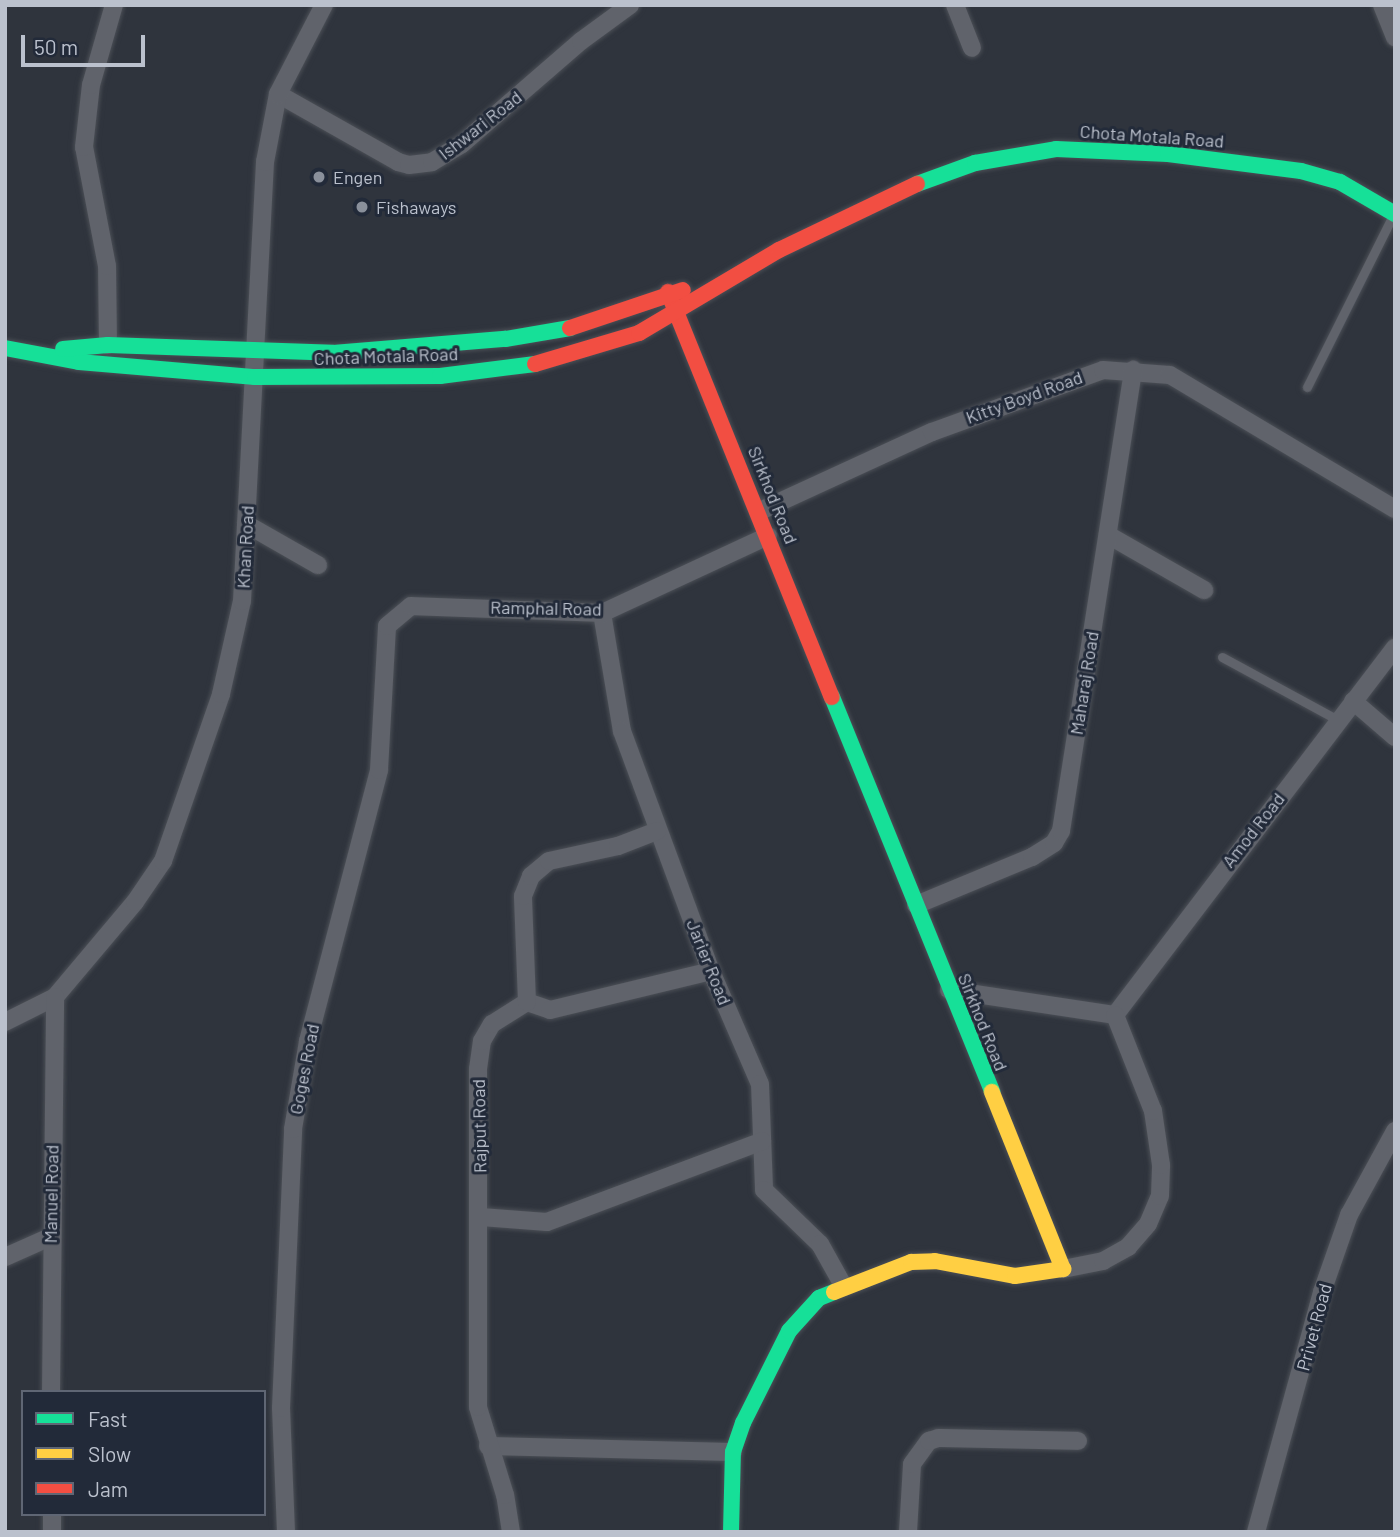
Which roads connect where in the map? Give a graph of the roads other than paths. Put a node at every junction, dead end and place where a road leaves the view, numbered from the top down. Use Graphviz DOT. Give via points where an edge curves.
graph roads {
  1 [pos="114,5"];
  2 [pos="324,5"];
  3 [pos="630,5"];
  4 [pos="955,5"];
  5 [pos="1382,5"];
  6 [pos="1395,37"];
  7 [pos="972,48"];
  8 [pos="278,94"];
  9 [pos="1393,209"];
  10 [pos="715,286"];
  11 [pos="668,292"];
  12 [pos="676,315"];
  13 [pos="108,345"];
  14 [pos="5,348"];
  15 [pos="41,351"];
  16 [pos="255,351"];
  17 [pos="1133,370"];
  18 [pos="256,377"];
  19 [pos="1307,387"];
  20 [pos="1395,509"];
  21 [pos="760,511"];
  22 [pos="246,524"];
  23 [pos="1108,535"];
  24 [pos="768,536"];
  25 [pos="318,565"];
  26 [pos="1204,590"];
  27 [pos="602,613"];
  28 [pos="394,617"];
  29 [pos="1395,649"];
  30 [pos="1222,657"];
  31 [pos="1353,701"];
  32 [pos="1338,720"];
  33 [pos="1395,737"];
  34 [pos="657,831"];
  35 [pos="916,905"];
  36 [pos="711,971"];
  37 [pos="949,990"];
  38 [pos="54,996"];
  39 [pos="527,1002"];
  40 [pos="1115,1015"];
  41 [pos="5,1022"];
  42 [pos="1395,1131"];
  43 [pos="762,1142"];
  44 [pos="481,1217"];
  45 [pos="50,1237"];
  46 [pos="5,1257"];
  47 [pos="1063,1269"];
  48 [pos="844,1287"];
  49 [pos="51,1390"];
  50 [pos="1078,1441"];
  51 [pos="488,1446"];
  52 [pos="733,1452"];
  53 [pos="286,1532"];
  54 [pos="511,1532"];
  55 [pos="731,1532"];
  56 [pos="908,1532"];
  57 [pos="1256,1532"];
  1 -- 13 [label="street" via="90,85 84,147 107,266"];
  2 -- 8 [label="street, Khan Road"];
  3 -- 8 [label="street, Ishwari Road" via="462,144 432,162 397,162"];
  4 -- 7 [label="street"];
  5 -- 6 [label="street"];
  8 -- 16 [label="street, Khan Road" via="265,162"];
  9 -- 10 [label="street, Chota Motala Road" via="1340,182 1301,171 1168,154 1056,149 975,163 893,192"];
  9 -- 19 [label="lane"];
  10 -- 11 [label="street, Chota Motala Road"];
  10 -- 12 [label="street, Chota Motala Road"];
  11 -- 12 [label="street, Sirkhod Road"];
  11 -- 16 [label="street, Chota Motala Road" via="568,329 505,339 333,353"];
  12 -- 18 [label="street, Chota Motala Road" via="607,346 547,363 440,376"];
  12 -- 21 [label="street, Sirkhod Road"];
  13 -- 15 [label="street, Chota Motala Road"];
  13 -- 16 [label="street, Chota Motala Road"];
  14 -- 15 [label="street, Chota Motala Road"];
  15 -- 18 [label="street, Chota Motala Road" via="79,362"];
  16 -- 18 [label="street, Khan Road"];
  17 -- 20 [label="street, Kitty Boyd Road" via="1170,374"];
  17 -- 21 [label="street, Kitty Boyd Road" via="1082,375 1011,400"];
  17 -- 23 [label="street, Maharaj Road"];
  18 -- 22 [label="street, Khan Road"];
  21 -- 24 [label="street, Sirkhod Road"];
  22 -- 25 [label="street"];
  22 -- 38 [label="street, Khan Road" via="242,601 221,694 173,838 135,902"];
  23 -- 26 [label="street"];
  23 -- 35 [label="street, Maharaj Road" via="1061,831 1054,843 1032,858"];
  24 -- 27 [label="street, Ramphal Road"];
  24 -- 35 [label="street, Sirkhod Road"];
  27 -- 28 [label="street, Ramphal Road" via="411,606"];
  27 -- 34 [label="street, Jarier Road" via="622,731"];
  28 -- 53 [label="street, Goges Road" via="385,635 379,770 305,1052 293,1129 281,1408"];
  29 -- 31 [label="street, Amod Road"];
  30 -- 32 [label="lane"];
  31 -- 32 [label="street, Amod Road"];
  31 -- 33 [label="street"];
  32 -- 40 [label="street, Amod Road"];
  34 -- 36 [label="street, Jarier Road"];
  34 -- 39 [label="street" via="618,846 549,861 531,876 523,896"];
  35 -- 37 [label="street, Sirkhod Road"];
  36 -- 39 [label="street" via="551,1010"];
  36 -- 43 [label="street, Jarier Road" via="760,1084"];
  37 -- 40 [label="street"];
  37 -- 47 [label="street, Sirkhod Road"];
  38 -- 41 [label="street, Khan Road"];
  38 -- 45 [label="street, Manuel Road"];
  39 -- 44 [label="street, Rajput Road" via="492,1024 482,1041 478,1069"];
  40 -- 47 [label="street" via="1153,1111 1161,1165 1160,1196 1148,1224 1128,1247 1103,1261"];
  42 -- 57 [label="street, Privet Road" via="1349,1214 1322,1292"];
  43 -- 44 [label="street" via="547,1222"];
  43 -- 48 [label="street, Jarier Road" via="764,1190 820,1244"];
  44 -- 51 [label="street, Rajput Road" via="478,1407"];
  45 -- 46 [label="street"];
  45 -- 49 [label="street, Manuel Road"];
  47 -- 48 [label="street" via="1015,1276 935,1261 911,1262"];
  48 -- 52 [label="street" via="819,1298 789,1331"];
  50 -- 56 [label="street" via="929,1441 912,1464"];
  51 -- 52 [label="street"];
  51 -- 54 [label="street, Rajput Road" via="505,1495"];
  52 -- 55 [label="street"];
}
